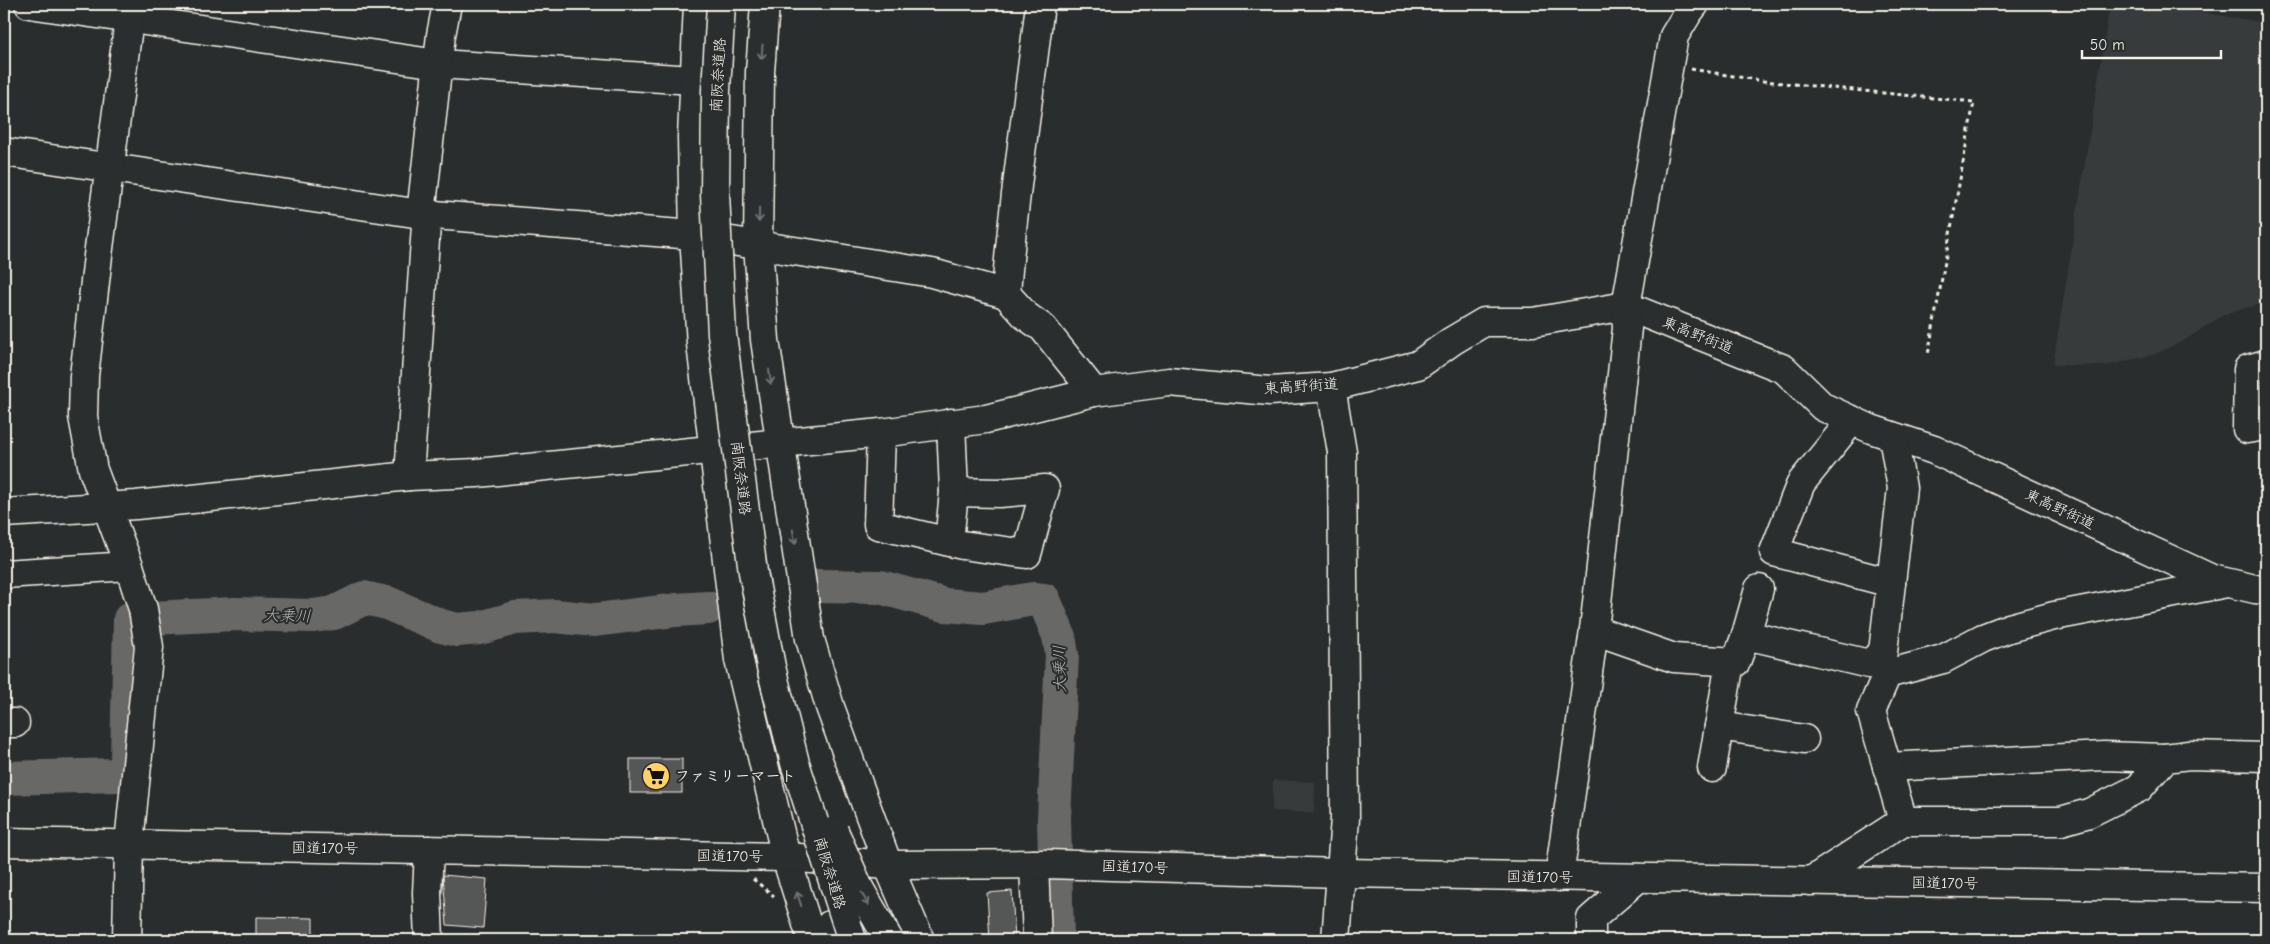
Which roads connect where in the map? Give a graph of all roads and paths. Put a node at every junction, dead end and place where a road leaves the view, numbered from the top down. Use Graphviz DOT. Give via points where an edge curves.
graph roads {
  1 [pos="29,4"];
  2 [pos="447,4"];
  3 [pos="698,4"];
  4 [pos="710,4"];
  5 [pos="722,4"];
  6 [pos="765,4"];
  7 [pos="1040,4"];
  8 [pos="1696,4"];
  9 [pos="130,12"];
  10 [pos="438,64"];
  11 [pos="1669,65"];
  12 [pos="694,80"];
  13 [pos="4,152"];
  14 [pos="109,169"];
  15 [pos="422,214"];
  16 [pos="694,235"];
  17 [pos="758,245"];
  18 [pos="1006,294"];
  19 [pos="1626,306"];
  20 [pos="1928,355"];
  21 [pos="2266,364"];
  22 [pos="1331,387"];
  23 [pos="1094,392"];
  24 [pos="1852,420"];
  25 [pos="951,424"];
  26 [pos="2266,426"];
  27 [pos="881,434"];
  28 [pos="1893,437"];
  29 [pos="780,443"];
  30 [pos="714,450"];
  31 [pos="409,476"];
  32 [pos="954,492"];
  33 [pos="107,506"];
  34 [pos="4,513"];
  35 [pos="949,542"];
  36 [pos="129,566"];
  37 [pos="753,572"];
  38 [pos="4,574"];
  39 [pos="1891,583"];
  40 [pos="2228,583"];
  41 [pos="1759,589"];
  42 [pos="2266,590"];
  43 [pos="1594,630"];
  44 [pos="1746,636"];
  45 [pos="1730,662"];
  46 [pos="1719,726"];
  47 [pos="1804,740"];
  48 [pos="2266,756"];
  49 [pos="2165,758"];
  50 [pos="1887,767"];
  51 [pos="1712,768"];
  52 [pos="1903,821"];
  53 [pos="4,842"];
  54 [pos="129,843"];
  55 [pos="428,850"];
  56 [pos="786,857"];
  57 [pos="1049,864"];
  58 [pos="888,865"];
  59 [pos="1341,873"];
  60 [pos="1559,877"];
  61 [pos="1638,878"];
  62 [pos="1811,881"];
  63 [pos="2266,888"];
  64 [pos="828,936"];
  65 [pos="127,940"];
  66 [pos="429,940"];
  67 [pos="852,940"];
  68 [pos="889,940"];
  69 [pos="920,940"];
  70 [pos="1037,940"];
  71 [pos="1336,940"];
  72 [pos="1591,940"];
  1 -- 9 [label="main road"];
  2 -- 10 [label="main road"];
  3 -- 12 [label="main road"];
  4 -- 64 [label="main road, 南阪奈道路" via="704,211 710,340 729,493 746,614 777,766"];
  5 -- 37 [label="main road, 南阪奈道路, bridge" via="716,90 715,194 722,334"];
  6 -- 17 [label="main road, one-way" via="760,72"];
  7 -- 18 [label="main road" via="1011,221"];
  8 -- 11 [label="main road" via="1674,36"];
  9 -- 10 [label="main road"];
  9 -- 14 [label="main road"];
  10 -- 12 [label="main road"];
  10 -- 15 [label="main road"];
  11 -- 19 [label="main road"];
  11 -- 20 [label="path" via="1763,81 1974,102"];
  12 -- 16 [label="main road"];
  13 -- 14 [label="main road"];
  14 -- 15 [label="main road"];
  14 -- 33 [label="main road" via="84,376 83,417 93,470"];
  15 -- 16 [label="main road"];
  15 -- 31 [label="main road" via="426,225"];
  16 -- 17 [label="main road"];
  16 -- 30 [label="main road" via="701,344"];
  17 -- 18 [label="main road" via="932,273"];
  17 -- 29 [label="main road, one-way" via="765,340"];
  18 -- 23 [label="main road" via="1026,316 1044,328"];
  19 -- 22 [label="main road, 東高野街道" via="1533,322 1484,322 1418,365"];
  19 -- 24 [label="main road, 東高野街道" via="1784,368 1823,407"];
  19 -- 43 [label="main road" via="1627,328"];
  21 -- 26 [label="main road" via="2248,369 2247,429"];
  22 -- 23 [label="main road, 東高野街道" via="1270,391 1169,382"];
  22 -- 59 [label="main road" via="1342,452 1345,818"];
  23 -- 25 [label="main road, 東高野街道" via="986,419"];
  24 -- 28 [label="main road, 東高野街道"];
  24 -- 39 [label="main road" via="1801,483 1774,552"];
  25 -- 27 [label="main road, 東高野街道"];
  25 -- 32 [label="main road"];
  27 -- 29 [label="main road, 東高野街道"];
  27 -- 35 [label="main road" via="878,526"];
  28 -- 39 [label="main road" via="1902,488"];
  28 -- 40 [label="main road, 東高野街道" via="1934,450 2203,575"];
  29 -- 30 [label="main road, 東高野街道"];
  29 -- 58 [label="main road, one-way" via="810,639 830,707"];
  30 -- 31 [label="main road, 東高野街道" via="477,473"];
  30 -- 56 [label="main road" via="739,660"];
  31 -- 33 [label="main road, 東高野街道"];
  32 -- 35 [label="main road"];
  32 -- 35 [label="main road" via="1045,489 1027,554"];
  33 -- 34 [label="main road, 東高野街道"];
  33 -- 36 [label="main road"];
  36 -- 38 [label="main road"];
  36 -- 54 [label="main road" via="145,618 148,647"];
  37 -- 67 [label="main road, 南阪奈道路, bridge" via="771,667 795,763"];
  37 -- 68 [label="main road, one-way, bridge" via="825,808 847,864"];
  39 -- 44 [label="main road" via="1883,652 1869,664"];
  40 -- 42 [label="main road, 東高野街道"];
  40 -- 50 [label="main road" via="2054,616 2009,628 1943,658 1887,674 1871,711"];
  41 -- 44 [label="main road"];
  43 -- 45 [label="main road" via="1674,658"];
  43 -- 60 [label="main road"];
  44 -- 45 [label="main road" via="1736,662"];
  45 -- 46 [label="main road"];
  46 -- 47 [label="main road"];
  46 -- 51 [label="main road"];
  48 -- 49 [label="main road" via="2190,755"];
  49 -- 50 [label="main road" via="2104,756"];
  49 -- 52 [label="main road" via="2139,788 2089,814 2061,821"];
  50 -- 52 [label="main road"];
  52 -- 62 [label="main road"];
  53 -- 54 [label="main road, 国道170号"];
  54 -- 55 [label="main road, 国道170号"];
  54 -- 65 [label="main road"];
  55 -- 56 [label="main road, 国道170号"];
  55 -- 66 [label="main road"];
  56 -- 58 [label="main road, 国道170号"];
  64 -- 56 [label="main road, one-way"];
  57 -- 58 [label="main road, 国道170号"];
  57 -- 59 [label="main road, 国道170号"];
  57 -- 70 [label="main road"];
  58 -- 69 [label="main road"];
  59 -- 60 [label="main road, 国道170号"];
  59 -- 71 [label="main road"];
  60 -- 61 [label="main road, 国道170号"];
  61 -- 62 [label="main road, 国道170号"];
  61 -- 72 [label="main road" via="1591,919"];
  62 -- 63 [label="main road, 国道170号"];
}
